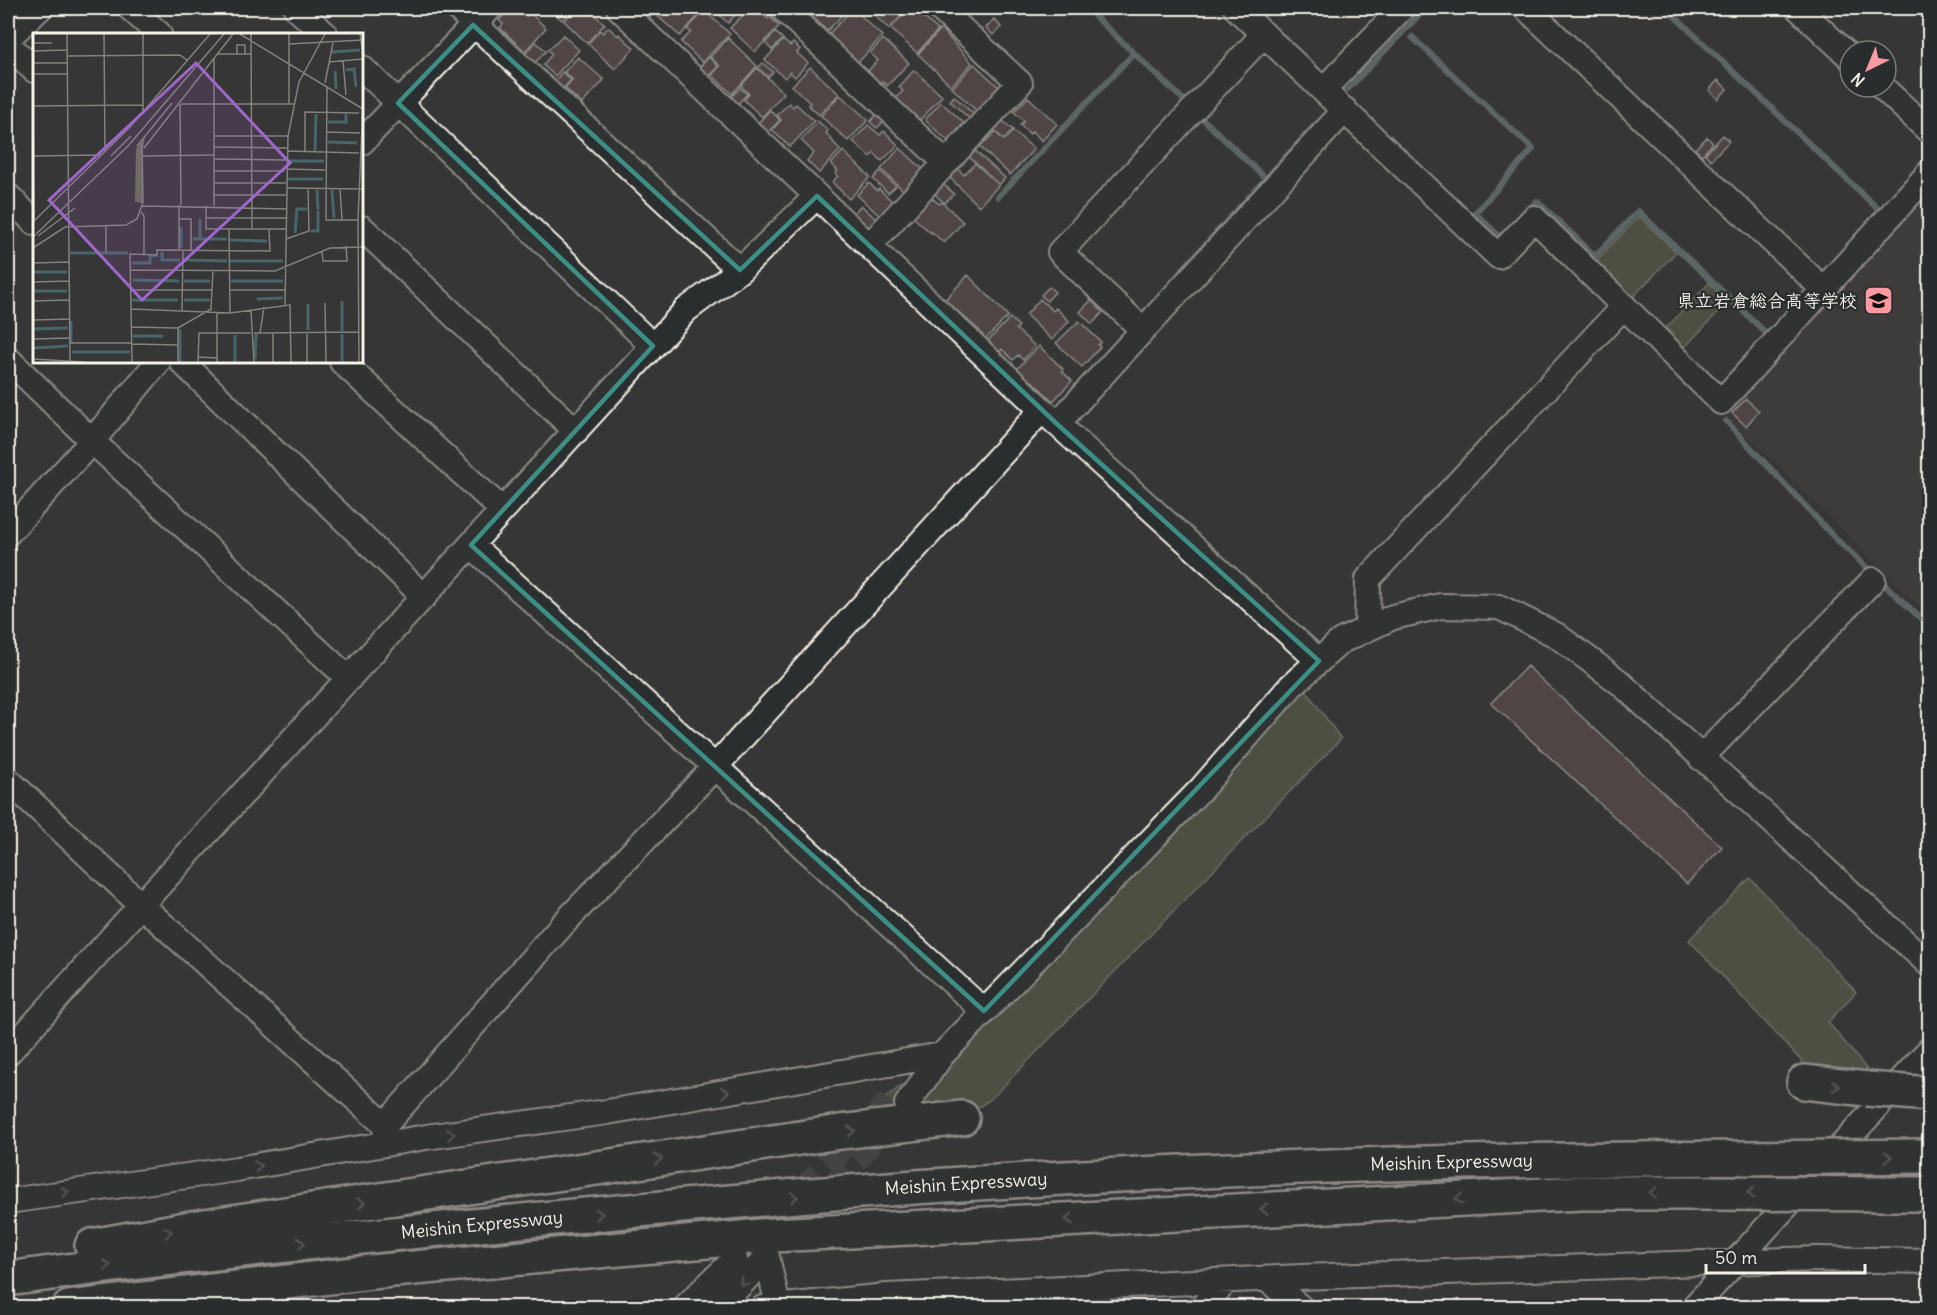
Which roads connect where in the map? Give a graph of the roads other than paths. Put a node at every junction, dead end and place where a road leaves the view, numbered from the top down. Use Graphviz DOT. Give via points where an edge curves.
graph roads {
  1 [pos="40,8"];
  2 [pos="130,8"];
  3 [pos="296,8"];
  4 [pos="457,8"];
  5 [pos="619,8"];
  6 [pos="782,8"];
  7 [pos="939,8"];
  8 [pos="1236,8"];
  9 [pos="1402,8"];
  10 [pos="1527,8"];
  11 [pos="1798,8"];
  12 [pos="481,16"];
  13 [pos="158,33"];
  14 [pos="324,33"];
  15 [pos="1264,34"];
  16 [pos="8,38"];
  17 [pos="8,44"];
  18 [pos="1838,46"];
  19 [pos="33,69"];
  20 [pos="363,70"];
  21 [pos="1323,90"];
  22 [pos="1895,99"];
  23 [pos="398,103"];
  24 [pos="1345,110"];
  25 [pos="1929,132"];
  26 [pos="363,141"];
  27 [pos="946,163"];
  28 [pos="1929,172"];
  29 [pos="8,196"];
  30 [pos="817,196"];
  31 [pos="33,221"];
  32 [pos="363,229"];
  33 [pos="869,246"];
  34 [pos="740,270"];
  35 [pos="1823,290"];
  36 [pos="1624,306"];
  37 [pos="1143,330"];
  38 [pos="653,346"];
  39 [pos="8,359"];
  40 [pos="158,363"];
  41 [pos="183,363"];
  42 [pos="343,363"];
  43 [pos="1049,417"];
  44 [pos="576,431"];
  45 [pos="92,441"];
  46 [pos="502,510"];
  47 [pos="8,533"];
  48 [pos="471,545"];
  49 [pos="1873,580"];
  50 [pos="424,597"];
  51 [pos="1367,629"];
  52 [pos="1319,661"];
  53 [pos="349,680"];
  54 [pos="1701,758"];
  55 [pos="714,768"];
  56 [pos="8,780"];
  57 [pos="141,905"];
  58 [pos="1929,965"];
  59 [pos="984,1011"];
  60 [pos="1929,1049"];
  61 [pos="8,1053"];
  62 [pos="938,1060"];
  63 [pos="1804,1082"];
  64 [pos="1929,1094"];
  65 [pos="898,1102"];
  66 [pos="962,1118"];
  67 [pos="385,1134"];
  68 [pos="1926,1157"];
  69 [pos="1929,1194"];
  70 [pos="8,1201"];
  71 [pos="735,1259"];
  72 [pos="8,1261"];
  73 [pos="1929,1262"];
  74 [pos="1734,1263"];
  75 [pos="8,1279"];
  76 [pos="1267,1279"];
  77 [pos="1226,1281"];
  78 [pos="771,1307"];
  79 [pos="69,1308"];
  80 [pos="684,1308"];
  81 [pos="718,1308"];
  82 [pos="1202,1308"];
  83 [pos="1301,1308"];
  84 [pos="1693,1308"];
  1 -- 16 [label="street"];
  2 -- 13 [label="street"];
  3 -- 14 [label="street"];
  4 -- 12 [label="street"];
  5 -- 30 [label="street"];
  6 -- 27 [label="street"];
  7 -- 27 [label="street" via="1020,83"];
  8 -- 15 [label="street"];
  9 -- 21 [label="street"];
  10 -- 35 [label="street"];
  11 -- 18 [label="street"];
  12 -- 23 [label="street"];
  12 -- 34 [label="street"];
  15 -- 21 [label="street"];
  15 -- 37 [label="street" via="1060,252"];
  17 -- 19 [label="street"];
  20 -- 23 [label="street"];
  21 -- 24 [label="street"];
  22 -- 25 [label="street"];
  23 -- 26 [label="street"];
  23 -- 38 [label="street"];
  24 -- 36 [label="street" via="1498,256 1534,218"];
  24 -- 37 [label="street"];
  27 -- 33 [label="street"];
  28 -- 35 [label="street"];
  29 -- 31 [label="street"];
  30 -- 33 [label="street"];
  30 -- 34 [label="street"];
  32 -- 44 [label="street"];
  33 -- 43 [label="street"];
  34 -- 38 [label="street" via="686,310"];
  35 -- 36 [label="street" via="1721,402"];
  36 -- 51 [label="street" via="1368,579"];
  37 -- 43 [label="street"];
  38 -- 44 [label="street"];
  39 -- 45 [label="street"];
  40 -- 45 [label="street"];
  41 -- 50 [label="street"];
  42 -- 46 [label="street"];
  43 -- 52 [label="street"];
  43 -- 55 [label="street"];
  44 -- 46 [label="street"];
  45 -- 47 [label="street"];
  45 -- 53 [label="street"];
  46 -- 48 [label="street"];
  48 -- 50 [label="street"];
  48 -- 55 [label="street"];
  49 -- 54 [label="street"];
  50 -- 53 [label="street"];
  51 -- 52 [label="street" via="1341,641"];
  51 -- 54 [label="street" via="1393,616 1440,606 1498,607 1556,635 1609,674"];
  52 -- 59 [label="street" via="1291,686 1202,788"];
  53 -- 57 [label="street"];
  54 -- 58 [label="street"];
  55 -- 59 [label="street"];
  55 -- 67 [label="street" via="563,924"];
  56 -- 57 [label="street"];
  57 -- 61 [label="street"];
  57 -- 67 [label="street"];
  59 -- 62 [label="street"];
  60 -- 74 [label="street"];
  62 -- 65 [label="street"];
  67 -- 62 [label="street, one-way" via="667,1102"];
  63 -- 64 [label="highway, one-way, bridge"];
  72 -- 66 [label="highway, one-way" via="214,1225 828,1134"];
  70 -- 67 [label="street, one-way" via="237,1169"];
  75 -- 68 [label="highway, Meishin Expressway, one-way, bridge" via="443,1228 1026,1180 1579,1158"];
  69 -- 79 [label="highway, Meishin Expressway, one-way, bridge" via="1581,1193 773,1235 371,1272"];
  71 -- 80 [label="street"];
  73 -- 74 [label="street" via="1817,1259"];
  74 -- 76 [label="street"];
  74 -- 84 [label="street"];
  76 -- 77 [label="street"];
  76 -- 83 [label="street"];
  77 -- 78 [label="street" via="887,1296"];
  77 -- 82 [label="street"];
  78 -- 81 [label="street, one-way" via="767,1257"];
}
